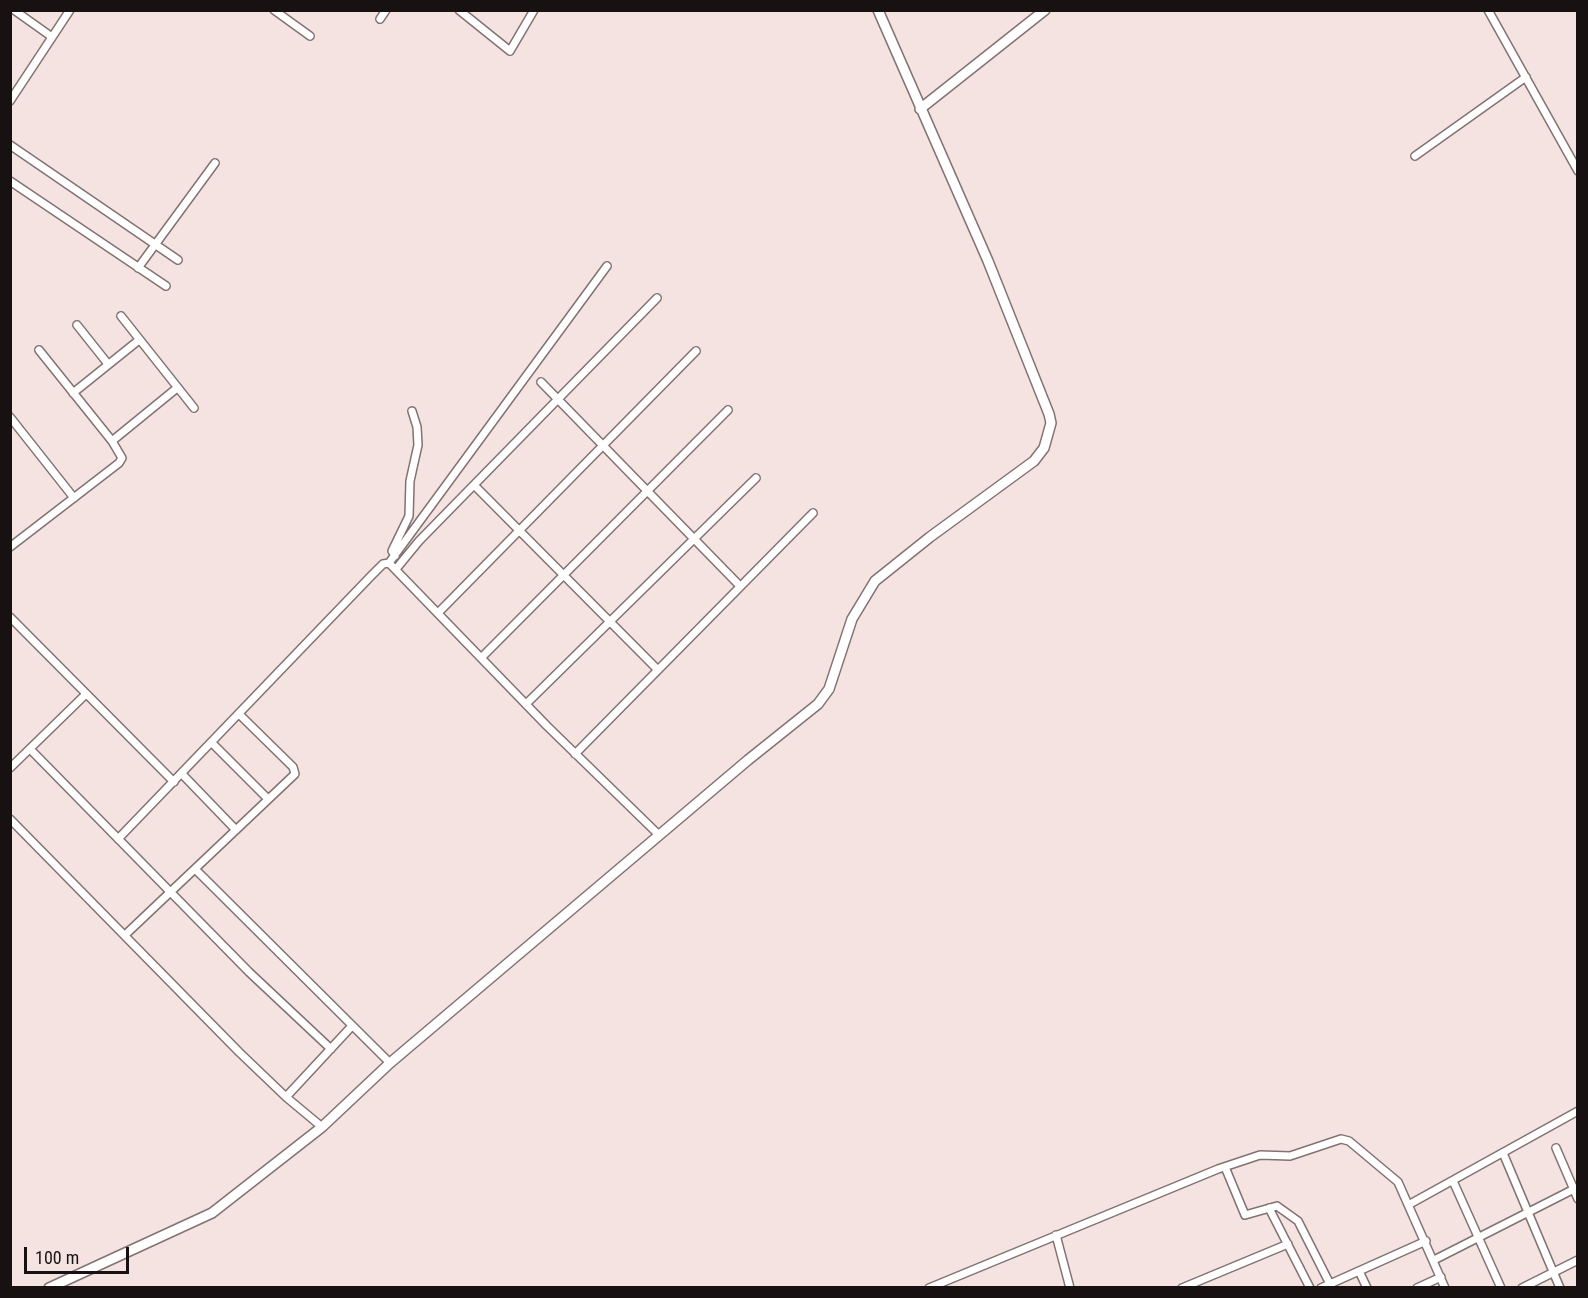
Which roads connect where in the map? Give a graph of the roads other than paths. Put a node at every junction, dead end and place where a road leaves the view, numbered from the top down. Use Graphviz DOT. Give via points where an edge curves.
graph roads {
  1 [pos="14,10"];
  2 [pos="70,10"];
  3 [pos="274,10"];
  4 [pos="386,10"];
  5 [pos="459,10"];
  6 [pos="534,10"];
  7 [pos="878,10"];
  8 [pos="1045,10"];
  9 [pos="1488,10"];
  10 [pos="380,19"];
  11 [pos="310,36"];
  12 [pos="52,37"];
  13 [pos="1526,77"];
  14 [pos="10,101"];
  15 [pos="920,109"];
  16 [pos="10,145"];
  17 [pos="1415,156"];
  18 [pos="215,163"];
  19 [pos="1578,171"];
  20 [pos="10,182"];
  21 [pos="155,244"];
  22 [pos="178,260"];
  23 [pos="607,266"];
  24 [pos="138,268"];
  25 [pos="166,286"];
  26 [pos="657,298"];
  27 [pos="121,316"];
  28 [pos="77,325"];
  29 [pos="139,340"];
  30 [pos="39,350"];
  31 [pos="696,351"];
  32 [pos="108,364"];
  33 [pos="541,382"];
  34 [pos="177,388"];
  35 [pos="73,393"];
  36 [pos="559,400"];
  37 [pos="194,408"];
  38 [pos="728,410"];
  39 [pos="412,411"];
  40 [pos="10,417"];
  41 [pos="111,441"];
  42 [pos="604,445"];
  43 [pos="756,478"];
  44 [pos="475,486"];
  45 [pos="649,490"];
  46 [pos="74,498"];
  47 [pos="813,513"];
  48 [pos="408,520"];
  49 [pos="417,527"];
  50 [pos="518,529"];
  51 [pos="694,537"];
  52 [pos="10,547"];
  53 [pos="394,556"];
  54 [pos="389,563"];
  55 [pos="396,569"];
  56 [pos="565,576"];
  57 [pos="740,586"];
  58 [pos="438,613"];
  59 [pos="10,617"];
  60 [pos="610,620"];
  61 [pos="482,657"];
  62 [pos="657,669"];
  63 [pos="85,695"];
  64 [pos="526,704"];
  65 [pos="239,714"];
  66 [pos="212,743"];
  67 [pos="30,749"];
  68 [pos="574,754"];
  69 [pos="10,768"];
  70 [pos="182,774"];
  71 [pos="174,782"];
  72 [pos="268,799"];
  73 [pos="10,819"];
  74 [pos="236,830"];
  75 [pos="659,835"];
  76 [pos="118,839"];
  77 [pos="195,869"];
  78 [pos="170,893"];
  79 [pos="125,935"];
  80 [pos="351,1027"];
  81 [pos="331,1049"];
  82 [pos="390,1063"];
  83 [pos="286,1097"];
  84 [pos="1578,1111"];
  85 [pos="322,1127"];
  86 [pos="1556,1148"];
  87 [pos="1503,1153"];
  88 [pos="1225,1167"];
  89 [pos="1453,1180"];
  90 [pos="1575,1188"];
  91 [pos="1578,1199"];
  92 [pos="1410,1204"];
  93 [pos="1269,1208"];
  94 [pos="1528,1211"];
  95 [pos="1056,1235"];
  96 [pos="1478,1237"];
  97 [pos="1426,1241"];
  98 [pos="1288,1244"];
  99 [pos="1434,1260"];
  100 [pos="1578,1260"];
  101 [pos="1359,1271"];
  102 [pos="1554,1272"];
  103 [pos="1441,1277"];
  104 [pos="1331,1286"];
  105 [pos="49,1287"];
  106 [pos="929,1287"];
  107 [pos="1070,1287"];
  108 [pos="1182,1287"];
  109 [pos="1310,1287"];
  110 [pos="1321,1287"];
  111 [pos="1367,1287"];
  112 [pos="1417,1287"];
  113 [pos="1445,1287"];
  114 [pos="1501,1287"];
  115 [pos="1522,1287"];
  116 [pos="1560,1287"];
  1 -- 12 [label="street"];
  2 -- 12 [label="street"];
  3 -- 11 [label="street"];
  4 -- 10 [label="street"];
  5 -- 6 [label="street" via="510,51"];
  7 -- 15 [label="street"];
  8 -- 15 [label="street"];
  9 -- 13 [label="street"];
  12 -- 14 [label="street"];
  13 -- 17 [label="street"];
  13 -- 19 [label="street"];
  15 -- 75 [label="street" via="1050,414 1047,441 1034,461 875,581 852,619 825,698"];
  16 -- 21 [label="street"];
  18 -- 21 [label="street"];
  20 -- 24 [label="street"];
  21 -- 22 [label="street"];
  21 -- 24 [label="street"];
  23 -- 49 [label="street"];
  24 -- 25 [label="street"];
  26 -- 36 [label="street"];
  27 -- 29 [label="street"];
  28 -- 32 [label="street"];
  29 -- 32 [label="street"];
  29 -- 34 [label="street"];
  30 -- 35 [label="street"];
  31 -- 42 [label="street"];
  32 -- 35 [label="street"];
  33 -- 36 [label="street"];
  34 -- 37 [label="street"];
  34 -- 41 [label="street"];
  35 -- 41 [label="street"];
  36 -- 42 [label="street"];
  36 -- 44 [label="street"];
  38 -- 45 [label="street"];
  39 -- 48 [label="street" via="418,445 410,481"];
  40 -- 46 [label="street"];
  41 -- 46 [label="street" via="120,453 119,463"];
  42 -- 45 [label="street"];
  42 -- 50 [label="street"];
  43 -- 51 [label="street"];
  44 -- 50 [label="street"];
  44 -- 55 [label="street"];
  45 -- 51 [label="street"];
  45 -- 56 [label="street"];
  46 -- 52 [label="street"];
  47 -- 57 [label="street"];
  48 -- 49 [label="street"];
  48 -- 53 [label="street" via="392,551"];
  49 -- 53 [label="street"];
  50 -- 56 [label="street"];
  50 -- 58 [label="street"];
  51 -- 57 [label="street"];
  51 -- 60 [label="street"];
  53 -- 54 [label="street"];
  54 -- 55 [label="street"];
  54 -- 65 [label="street" via="371,576"];
  55 -- 58 [label="street"];
  56 -- 60 [label="street"];
  56 -- 61 [label="street"];
  57 -- 62 [label="street"];
  58 -- 61 [label="street"];
  59 -- 63 [label="street"];
  60 -- 62 [label="street"];
  60 -- 64 [label="street"];
  61 -- 64 [label="street"];
  62 -- 68 [label="street"];
  63 -- 67 [label="street"];
  63 -- 71 [label="street"];
  64 -- 68 [label="street"];
  65 -- 66 [label="street"];
  65 -- 72 [label="street" via="295,770 294,776"];
  66 -- 70 [label="street"];
  66 -- 72 [label="street"];
  67 -- 69 [label="street"];
  67 -- 76 [label="street"];
  68 -- 75 [label="street"];
  70 -- 71 [label="street"];
  70 -- 74 [label="street"];
  71 -- 76 [label="street"];
  72 -- 74 [label="street"];
  73 -- 79 [label="street"];
  74 -- 77 [label="street"];
  75 -- 82 [label="street"];
  76 -- 78 [label="street"];
  77 -- 78 [label="street"];
  77 -- 80 [label="street"];
  78 -- 79 [label="street"];
  78 -- 81 [label="street"];
  79 -- 83 [label="street"];
  80 -- 81 [label="street"];
  80 -- 82 [label="street"];
  81 -- 83 [label="street"];
  82 -- 85 [label="street"];
  83 -- 85 [label="street"];
  84 -- 87 [label="street"];
  85 -- 105 [label="street" via="212,1213"];
  86 -- 90 [label="street"];
  87 -- 89 [label="street"];
  87 -- 94 [label="street"];
  88 -- 92 [label="street" via="1260,1155 1290,1156 1346,1139 1398,1182"];
  88 -- 93 [label="street" via="1245,1215"];
  88 -- 95 [label="street"];
  89 -- 92 [label="street"];
  89 -- 96 [label="street"];
  90 -- 91 [label="street"];
  90 -- 94 [label="street"];
  92 -- 97 [label="street"];
  93 -- 98 [label="street"];
  93 -- 104 [label="street" via="1279,1207 1298,1221"];
  94 -- 96 [label="street"];
  94 -- 102 [label="street"];
  95 -- 106 [label="street"];
  95 -- 107 [label="street"];
  96 -- 99 [label="street"];
  96 -- 114 [label="street"];
  97 -- 99 [label="street"];
  97 -- 101 [label="street"];
  98 -- 108 [label="street"];
  98 -- 109 [label="street"];
  99 -- 103 [label="street"];
  100 -- 102 [label="street"];
  101 -- 104 [label="street"];
  101 -- 111 [label="street"];
  102 -- 115 [label="street"];
  102 -- 116 [label="street"];
  103 -- 112 [label="street"];
  103 -- 113 [label="street"];
  104 -- 110 [label="street"];
}
